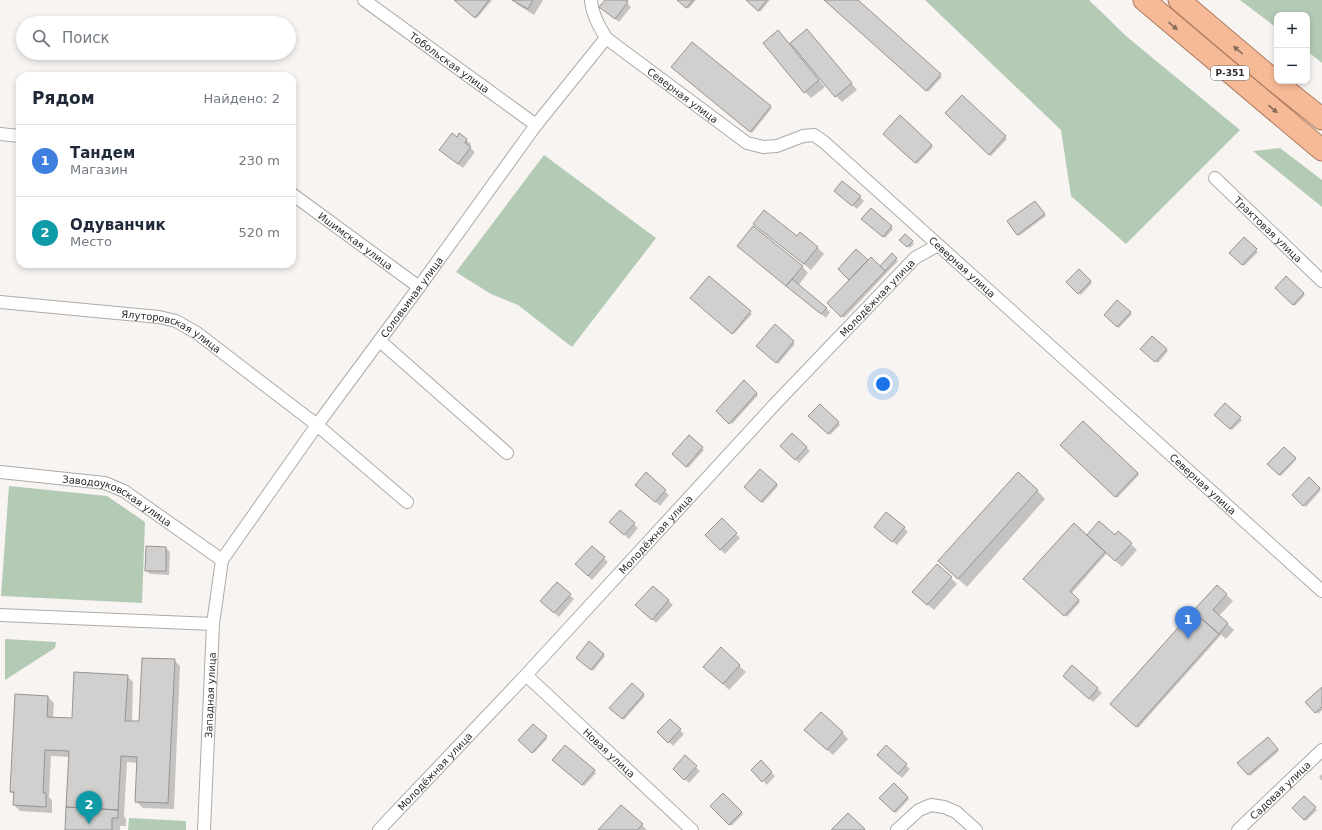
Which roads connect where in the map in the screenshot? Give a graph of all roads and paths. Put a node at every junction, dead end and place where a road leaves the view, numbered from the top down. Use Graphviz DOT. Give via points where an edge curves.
graph roads {
  1 [pos="364,0"];
  2 [pos="591,0"];
  3 [pos="1144,0"];
  4 [pos="1179,0"];
  5 [pos="606,38"];
  6 [pos="1322,119"];
  7 [pos="536,125"];
  8 [pos="0,134"];
  9 [pos="16,136"];
  10 [pos="1322,150"];
  11 [pos="1215,178"];
  12 [pos="296,197"];
  13 [pos="938,244"];
  14 [pos="1322,281"];
  15 [pos="419,287"];
  16 [pos="0,302"];
  17 [pos="380,341"];
  18 [pos="317,425"];
  19 [pos="507,453"];
  20 [pos="0,472"];
  21 [pos="408,502"];
  22 [pos="222,560"];
  23 [pos="1322,591"];
  24 [pos="0,615"];
  25 [pos="213,624"];
  26 [pos="526,675"];
  27 [pos="1322,750"];
  28 [pos="382,829"];
  29 [pos="204,830"];
  30 [pos="692,830"];
  31 [pos="897,830"];
  32 [pos="976,830"];
  33 [pos="1238,830"];
  1 -- 7 [label="street, Тобольская улица"];
  2 -- 5 [label="street, Северная улица" via="598,24"];
  3 -- 10 [label="highway, Р-351, one-way"];
  6 -- 4 [label="highway, Р-351, one-way"];
  5 -- 7 [label="street, Соловьиная улица"];
  5 -- 13 [label="street, Северная улица" via="747,143 763,147 778,146 803,136 814,135 819,138"];
  7 -- 15 [label="street, Соловьиная улица"];
  8 -- 9 [label="street"];
  11 -- 14 [label="street, Трактовая улица"];
  12 -- 15 [label="street, Ишимская улица"];
  13 -- 23 [label="street, Северная улица"];
  13 -- 26 [label="street, Молодёжная улица" via="915,258 776,403"];
  15 -- 17 [label="street, Соловьиная улица"];
  16 -- 18 [label="street, Ялуторовская улица" via="159,317 176,321 197,333"];
  17 -- 18 [label="street, Соловьиная улица"];
  17 -- 19 [label="street"];
  18 -- 21 [label="street, Ялуторовская улица"];
  18 -- 22 [label="street, Соловьиная улица"];
  20 -- 22 [label="street, Заводоуковская улица" via="105,483 124,491"];
  22 -- 25 [label="street, Западная улица"];
  24 -- 25 [label="street"];
  25 -- 29 [label="street, Западная улица"];
  26 -- 28 [label="street, Молодёжная улица"];
  26 -- 30 [label="street, Новая улица"];
  27 -- 33 [label="street, Садовая улица"];
  31 -- 32 [label="street" via="919,810 931,805 956,812"];
}
